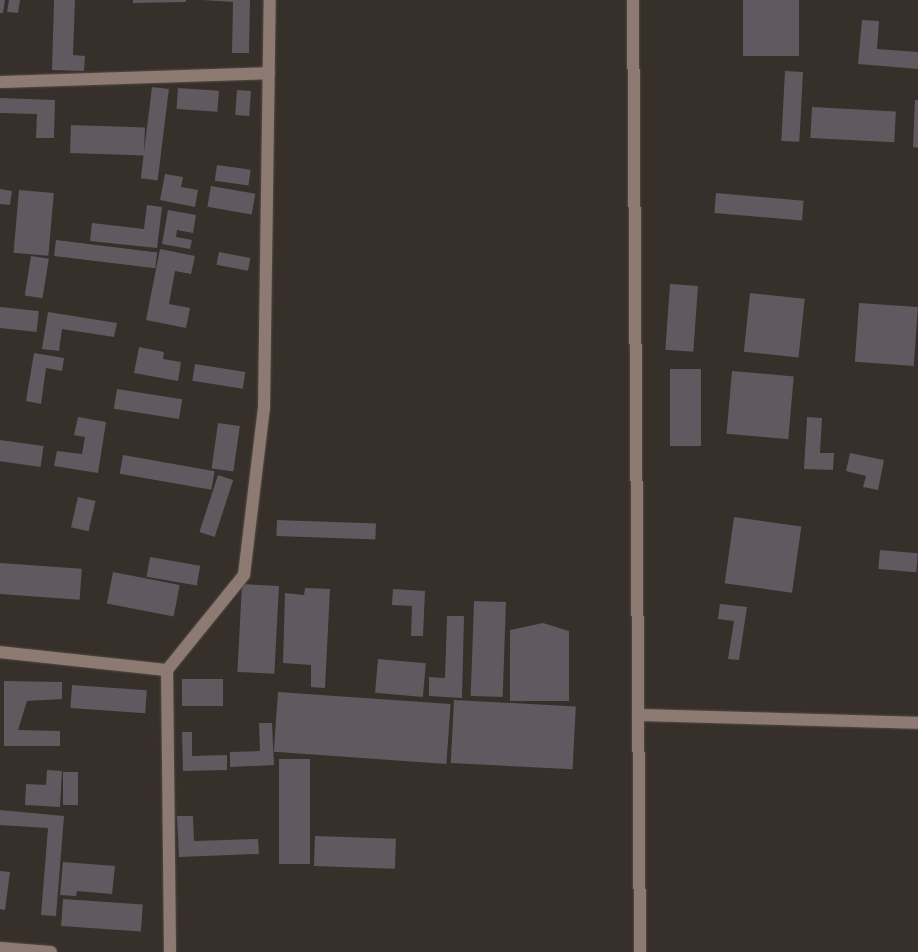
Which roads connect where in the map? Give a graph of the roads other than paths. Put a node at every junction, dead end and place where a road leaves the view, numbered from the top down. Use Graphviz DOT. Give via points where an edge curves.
graph roads {
  1 [pos="270,0"];
  2 [pos="633,0"];
  3 [pos="269,73"];
  4 [pos="0,82"];
  5 [pos="0,652"];
  6 [pos="167,670"];
  7 [pos="638,715"];
  8 [pos="918,723"];
  9 [pos="0,948"];
  10 [pos="51,952"];
  11 [pos="170,952"];
  12 [pos="640,952"];
  1 -- 3 [label="street"];
  2 -- 7 [label="street"];
  3 -- 4 [label="street"];
  3 -- 6 [label="street" via="264,408 244,575"];
  5 -- 6 [label="street"];
  6 -- 11 [label="street"];
  7 -- 8 [label="street"];
  7 -- 12 [label="street"];
  9 -- 10 [label="street"];
}
